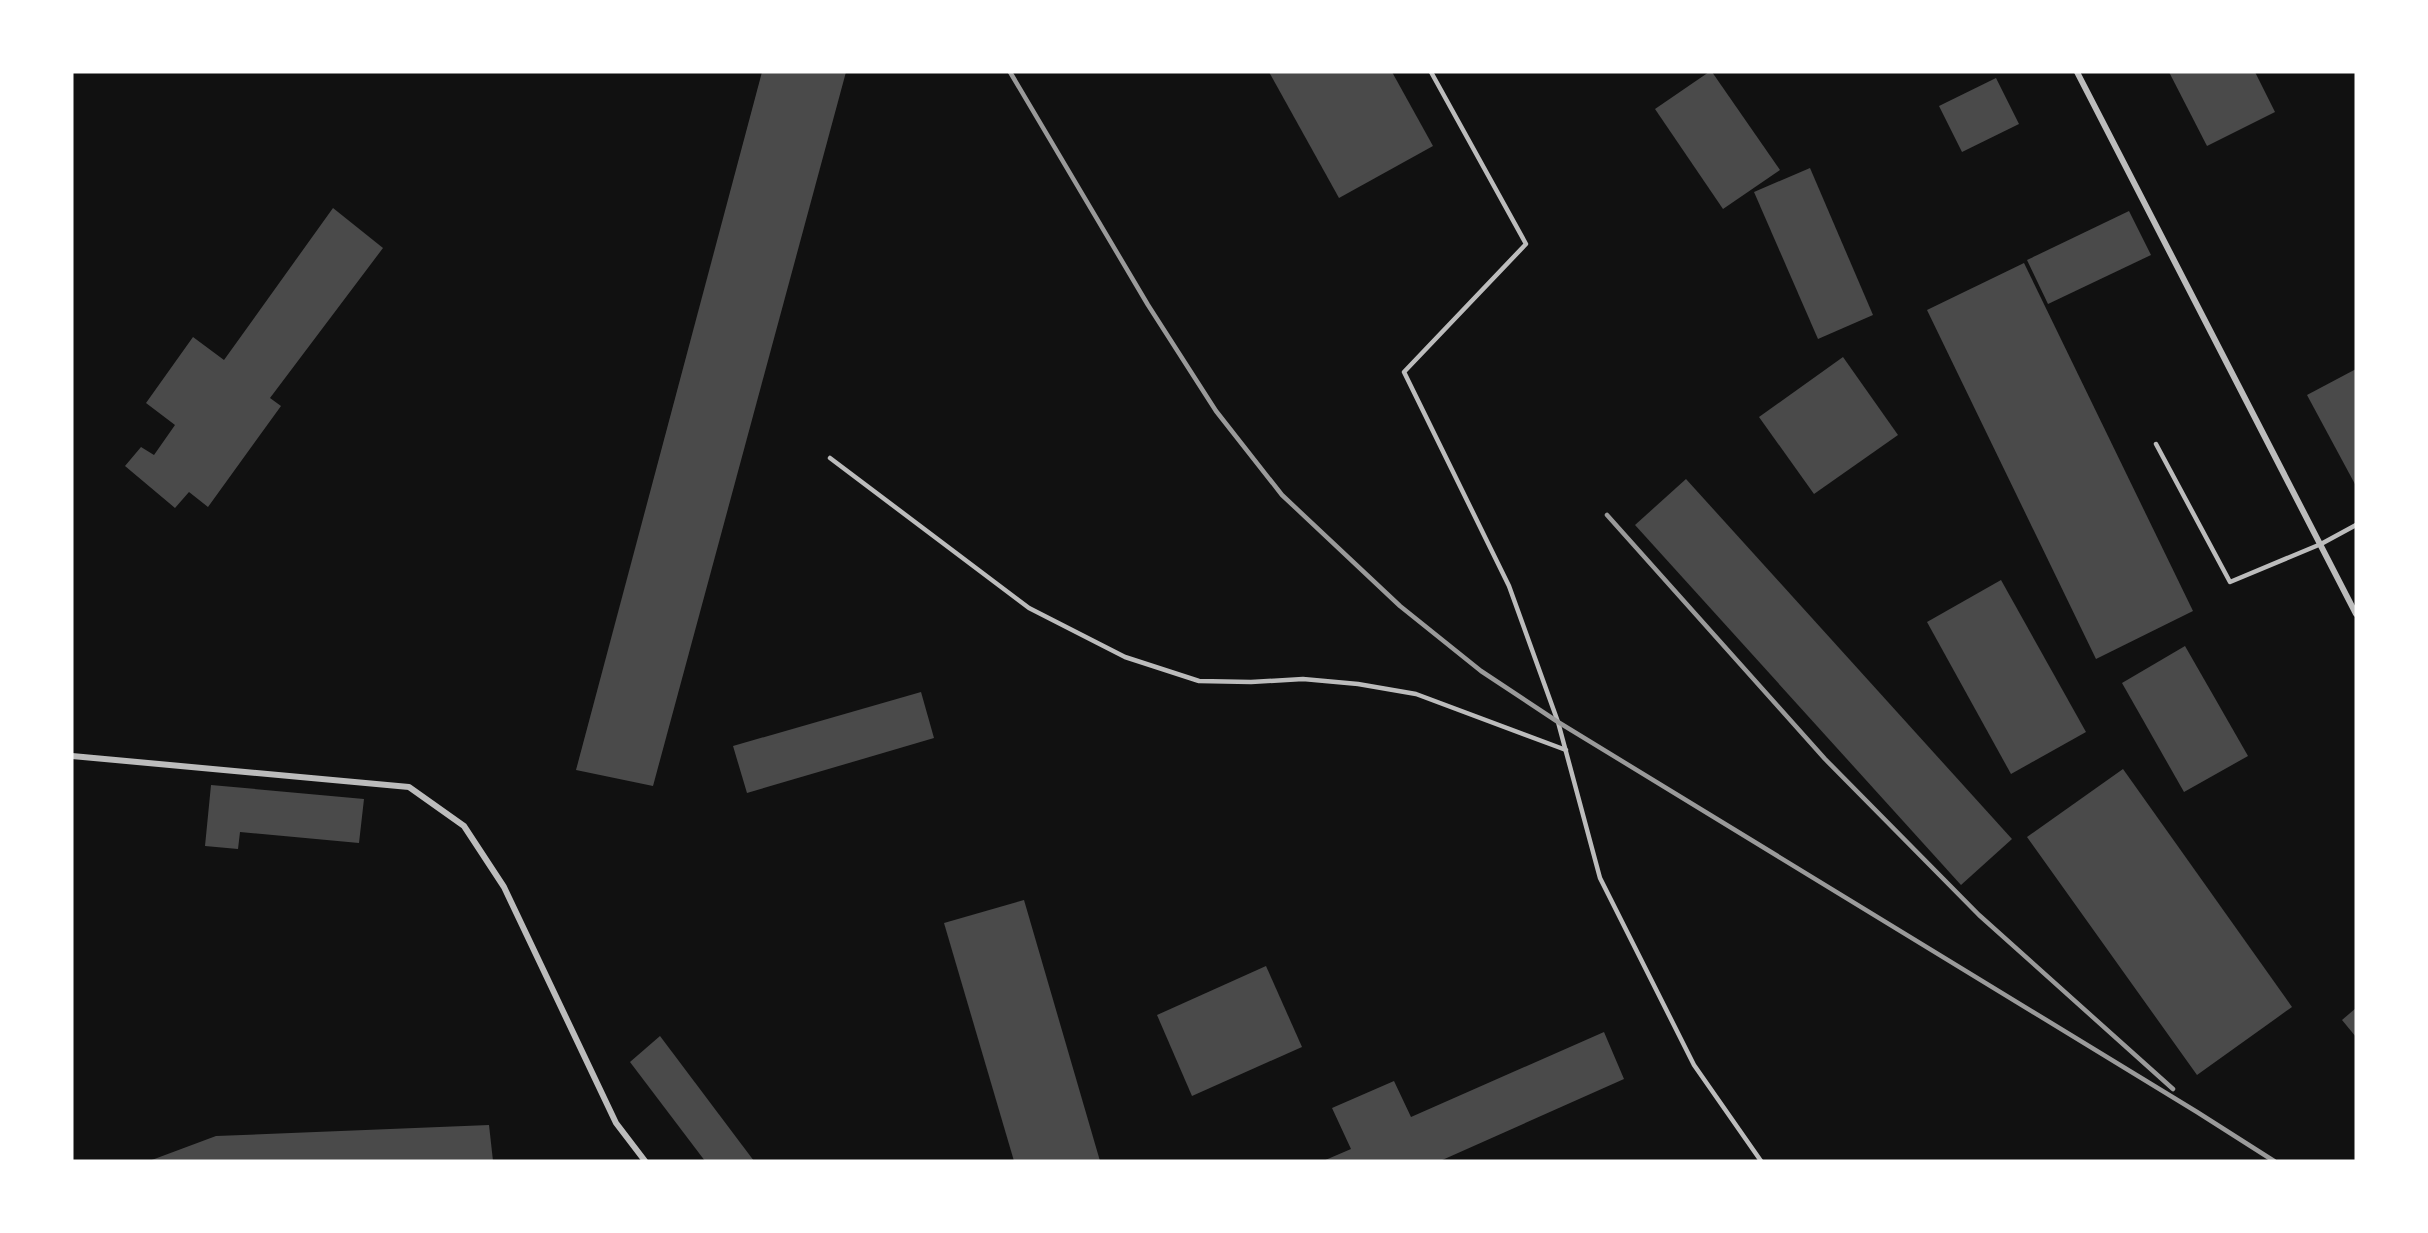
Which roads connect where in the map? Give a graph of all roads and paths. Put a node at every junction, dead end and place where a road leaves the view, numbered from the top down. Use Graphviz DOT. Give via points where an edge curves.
graph roads {
  1 [pos="1431,72"];
  2 [pos="2077,72"];
  3 [pos="2156,444"];
  4 [pos="830,458"];
  5 [pos="2356,525"];
  6 [pos="2321,544"];
  7 [pos="2356,614"];
  8 [pos="1566,750"];
  9 [pos="72,756"];
  10 [pos="645,1161"];
  11 [pos="1761,1161"];
  1 -- 8 [label="lane" via="1527,244 1404,372 1509,586"];
  2 -- 6 [label="street"];
  3 -- 6 [label="lane" via="2230,582"];
  4 -- 8 [label="lane" via="1029,609 1125,657 1198,681 1303,679 1416,694"];
  5 -- 6 [label="lane"];
  6 -- 7 [label="street"];
  8 -- 11 [label="lane" via="1600,878 1694,1065"];
  9 -- 10 [label="street" via="409,787 455,819 464,826 504,887 616,1123"];
}
